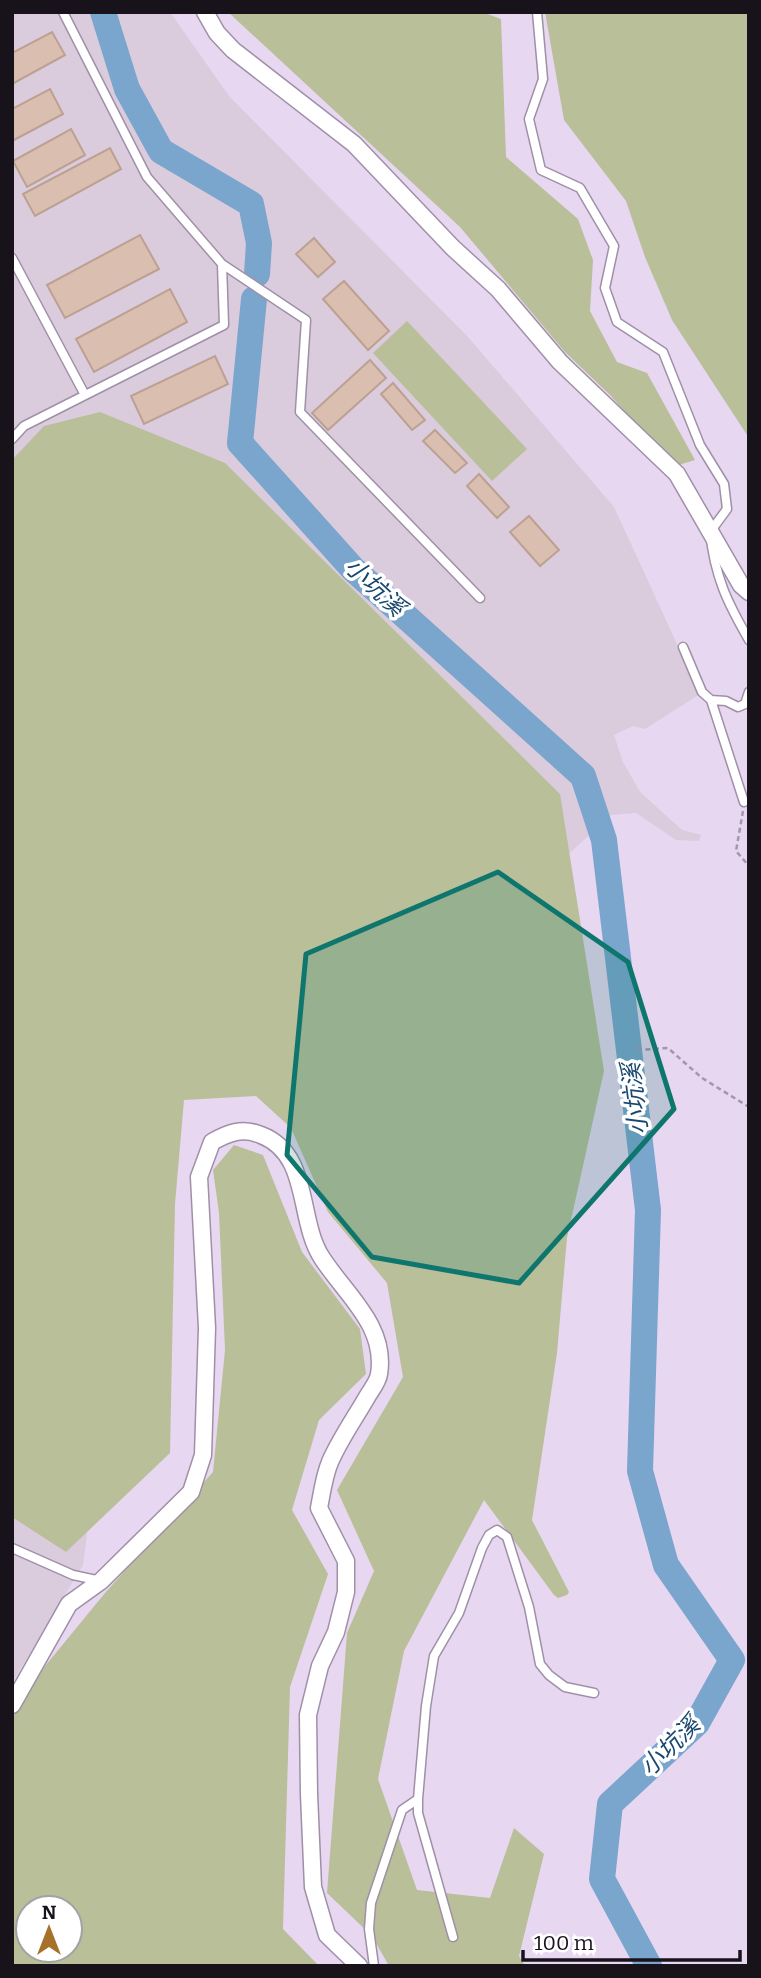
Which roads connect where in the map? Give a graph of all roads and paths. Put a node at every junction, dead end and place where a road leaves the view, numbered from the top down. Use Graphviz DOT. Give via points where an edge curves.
graph roads {
  1 [pos="63,12"];
  2 [pos="205,12"];
  3 [pos="537,12"];
  4 [pos="12,258"];
  5 [pos="222,264"];
  6 [pos="85,395"];
  7 [pos="12,439"];
  8 [pos="710,532"];
  9 [pos="749,592"];
  10 [pos="480,598"];
  11 [pos="749,640"];
  12 [pos="683,647"];
  13 [pos="749,692"];
  14 [pos="710,700"];
  15 [pos="744,802"];
  16 [pos="749,866"];
  17 [pos="637,1050"];
  18 [pos="749,1107"];
  19 [pos="12,1548"];
  20 [pos="101,1581"];
  21 [pos="594,1693"];
  22 [pos="12,1705"];
  23 [pos="418,1799"];
  24 [pos="453,1937"];
  25 [pos="359,1966"];
  26 [pos="374,1966"];
  1 -- 5 [label="lane" via="147,177"];
  2 -- 8 [label="street" via="216,33 233,50 354,144 498,289 560,362 677,474"];
  3 -- 8 [label="lane" via="544,79 529,119 541,170 580,188 614,246 605,288 617,322 663,352 700,445 724,484 727,509"];
  4 -- 6 [label="lane"];
  5 -- 6 [label="lane" via="224,325"];
  5 -- 10 [label="lane" via="306,320 300,412"];
  6 -- 7 [label="lane" via="24,426"];
  8 -- 9 [label="street"];
  8 -- 11 [label="lane" via="716,575"];
  12 -- 14 [label="lane"];
  13 -- 14 [label="lane" via="738,707"];
  14 -- 15 [label="lane"];
  15 -- 16 [label="path" via="736,851"];
  17 -- 18 [label="path" via="668,1048 702,1078"];
  19 -- 20 [label="lane" via="74,1575"];
  20 -- 22 [label="street" via="69,1604"];
  20 -- 25 [label="street" via="191,1492 203,1455 207,1328 199,1177 212,1142 230,1132 252,1131 282,1147 295,1169 310,1233 321,1257 375,1333 380,1357 379,1376 329,1463 319,1508 346,1561 346,1592 309,1715 313,1887 327,1935"];
  21 -- 23 [label="lane" via="565,1687 540,1664 529,1607 507,1537 497,1530 482,1548 459,1613 434,1656"];
  23 -- 24 [label="lane"];
  23 -- 26 [label="lane" via="402,1811 371,1903"];
}
